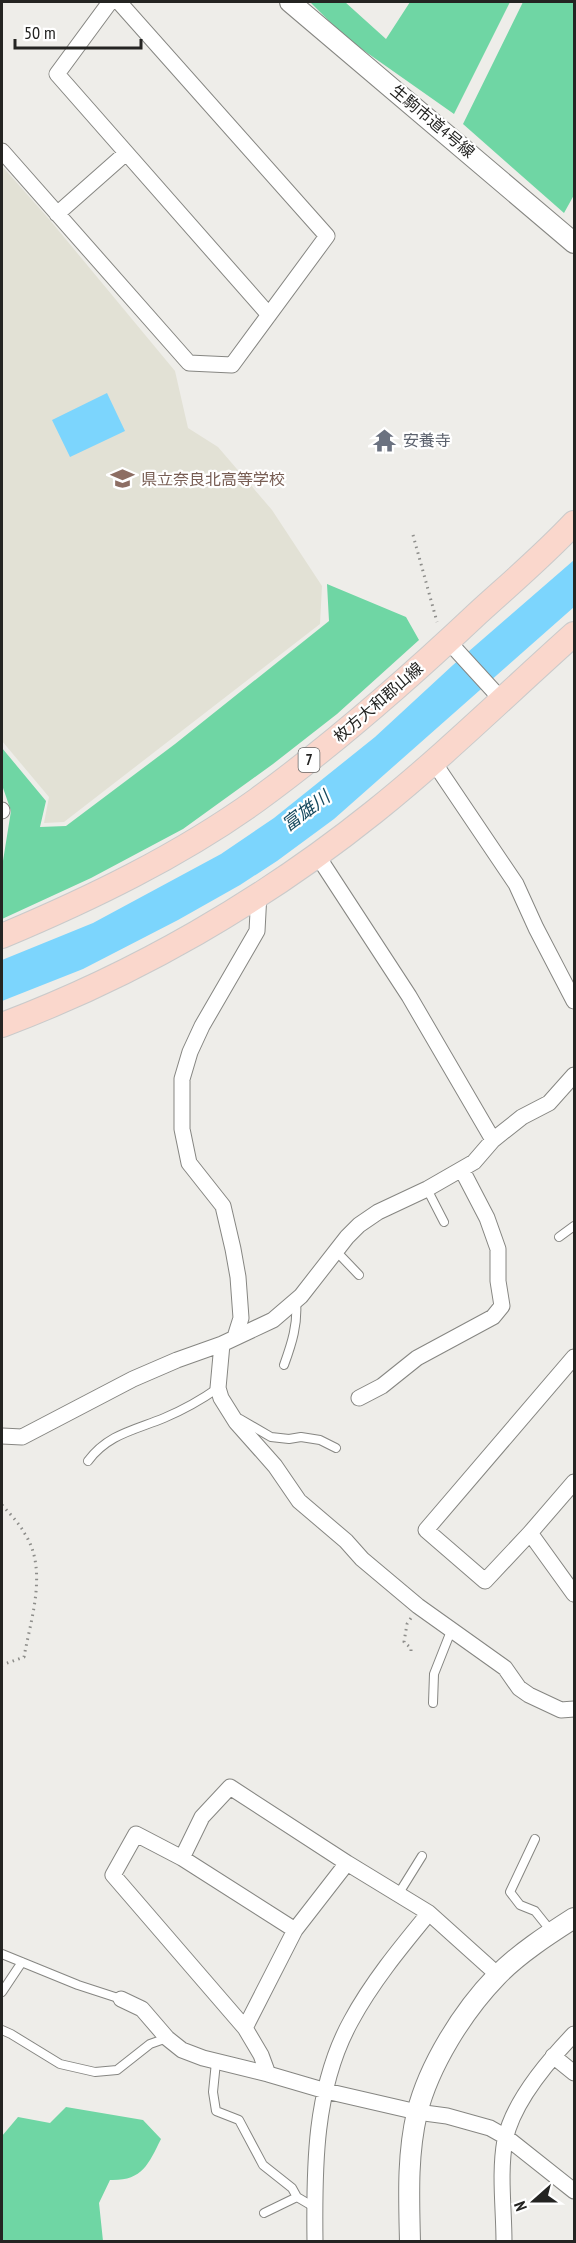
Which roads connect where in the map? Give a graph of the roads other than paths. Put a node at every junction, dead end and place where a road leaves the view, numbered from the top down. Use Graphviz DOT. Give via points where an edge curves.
graph roads {
  1 [pos="110,2"];
  2 [pos="119,2"];
  3 [pos="290,2"];
  4 [pos="2,151"];
  5 [pos="126,153"];
  6 [pos="57,214"];
  7 [pos="574,243"];
  8 [pos="269,315"];
  9 [pos="574,523"];
  10 [pos="443,631"];
  11 [pos="574,634"];
  12 [pos="501,699"];
  13 [pos="433,761"];
  14 [pos="317,855"];
  15 [pos="260,893"];
  16 [pos="2,936"];
  17 [pos="574,1001"];
  18 [pos="2,1025"];
  19 [pos="574,1075"];
  20 [pos="494,1140"];
  21 [pos="462,1170"];
  22 [pos="428,1189"];
  23 [pos="444,1222"];
  24 [pos="574,1226"];
  25 [pos="559,1237"];
  26 [pos="336,1251"];
  27 [pos="359,1275"];
  28 [pos="296,1300"];
  29 [pos="229,1340"];
  30 [pos="574,1357"];
  31 [pos="284,1365"];
  32 [pos="218,1388"];
  33 [pos="359,1398"];
  34 [pos="231,1414"];
  35 [pos="2,1436"];
  36 [pos="336,1448"];
  37 [pos="88,1461"];
  38 [pos="574,1482"];
  39 [pos="530,1533"];
  40 [pos="574,1594"];
  41 [pos="451,1631"];
  42 [pos="432,1702"];
  43 [pos="574,1709"];
  44 [pos="535,1839"];
  45 [pos="422,1856"];
  46 [pos="182,1858"];
  47 [pos="347,1863"];
  48 [pos="399,1893"];
  49 [pos="429,1913"];
  50 [pos="574,1918"];
  51 [pos="295,1930"];
  52 [pos="552,1932"];
  53 [pos="2,1954"];
  54 [pos="22,1962"];
  55 [pos="498,1975"];
  56 [pos="2,1992"];
  57 [pos="121,1999"];
  58 [pos="245,2028"];
  59 [pos="2,2030"];
  60 [pos="574,2034"];
  61 [pos="167,2038"];
  62 [pos="553,2056"];
  63 [pos="216,2062"];
  64 [pos="574,2073"];
  65 [pos="268,2074"];
  66 [pos="326,2091"];
  67 [pos="417,2112"];
  68 [pos="506,2137"];
  69 [pos="574,2191"];
  70 [pos="297,2197"];
  71 [pos="314,2207"];
  72 [pos="264,2213"];
  73 [pos="315,2241"];
  74 [pos="410,2241"];
  75 [pos="504,2241"];
  1 -- 5 [label="street" via="57,74"];
  2 -- 8 [label="street" via="327,236"];
  3 -- 7 [label="street, 生駒市道4号線"];
  4 -- 6 [label="street"];
  5 -- 6 [label="street"];
  5 -- 8 [label="street"];
  6 -- 8 [label="street" via="189,363 232,365"];
  9 -- 10 [label="main road, 枚方大和郡山線 / 7"];
  10 -- 12 [label="street"];
  10 -- 16 [label="main road, 枚方大和郡山線 / 7" via="339,737 255,801 108,888"];
  11 -- 12 [label="main road"];
  12 -- 13 [label="main road"];
  13 -- 14 [label="main road"];
  13 -- 17 [label="street" via="516,884"];
  14 -- 15 [label="main road"];
  14 -- 20 [label="street" via="409,996"];
  15 -- 18 [label="main road" via="135,966"];
  15 -- 29 [label="street" via="257,931 202,1026 182,1079 182,1129 189,1162 223,1206 233,1249 241,1318"];
  19 -- 20 [label="street" via="549,1103 522,1117"];
  20 -- 21 [label="street"];
  21 -- 22 [label="street"];
  21 -- 33 [label="street" via="498,1249 502,1306 493,1317 417,1358 382,1386"];
  22 -- 23 [label="lane"];
  22 -- 26 [label="street" via="378,1212 359,1225"];
  24 -- 25 [label="lane"];
  26 -- 27 [label="lane"];
  26 -- 28 [label="street"];
  28 -- 29 [label="street" via="273,1320"];
  28 -- 31 [label="lane" via="293,1341"];
  29 -- 32 [label="street"];
  29 -- 35 [label="street" via="133,1379 22,1437"];
  30 -- 39 [label="street" via="426,1530 485,1581"];
  32 -- 34 [label="street"];
  32 -- 37 [label="lane" via="165,1418 105,1441"];
  34 -- 36 [label="lane" via="271,1437 311,1438"];
  34 -- 41 [label="street" via="299,1501 346,1540 362,1559"];
  38 -- 39 [label="street"];
  39 -- 40 [label="street"];
  41 -- 42 [label="lane" via="434,1674"];
  41 -- 43 [label="street" via="505,1668 529,1695 561,1710"];
  44 -- 52 [label="lane" via="510,1892 520,1905 536,1911"];
  45 -- 48 [label="lane"];
  46 -- 47 [label="street" via="202,1817 231,1787"];
  46 -- 51 [label="street"];
  46 -- 58 [label="street" via="136,1834 113,1875"];
  47 -- 48 [label="street"];
  47 -- 51 [label="street"];
  48 -- 49 [label="street"];
  49 -- 55 [label="street"];
  49 -- 66 [label="street" via="375,1982 350,2022"];
  50 -- 52 [label="street"];
  51 -- 58 [label="street"];
  52 -- 55 [label="street"];
  53 -- 54 [label="lane"];
  54 -- 56 [label="lane"];
  54 -- 57 [label="lane"];
  55 -- 67 [label="street" via="437,2060"];
  57 -- 61 [label="street" via="142,2009"];
  58 -- 65 [label="street"];
  59 -- 61 [label="lane" via="60,2064 95,2072 117,2070 150,2044"];
  60 -- 62 [label="street"];
  61 -- 63 [label="street" via="182,2050"];
  62 -- 64 [label="street"];
  62 -- 68 [label="street" via="519,2106"];
  63 -- 65 [label="street"];
  63 -- 70 [label="lane" via="216,2111 239,2120 263,2165 292,2188"];
  65 -- 66 [label="street"];
  66 -- 67 [label="street"];
  66 -- 71 [label="street" via="314,2167"];
  67 -- 68 [label="street" via="490,2128"];
  67 -- 74 [label="street" via="409,2180"];
  68 -- 69 [label="street"];
  68 -- 75 [label="street"];
  70 -- 71 [label="lane"];
  70 -- 72 [label="lane"];
  71 -- 73 [label="street"];
}
